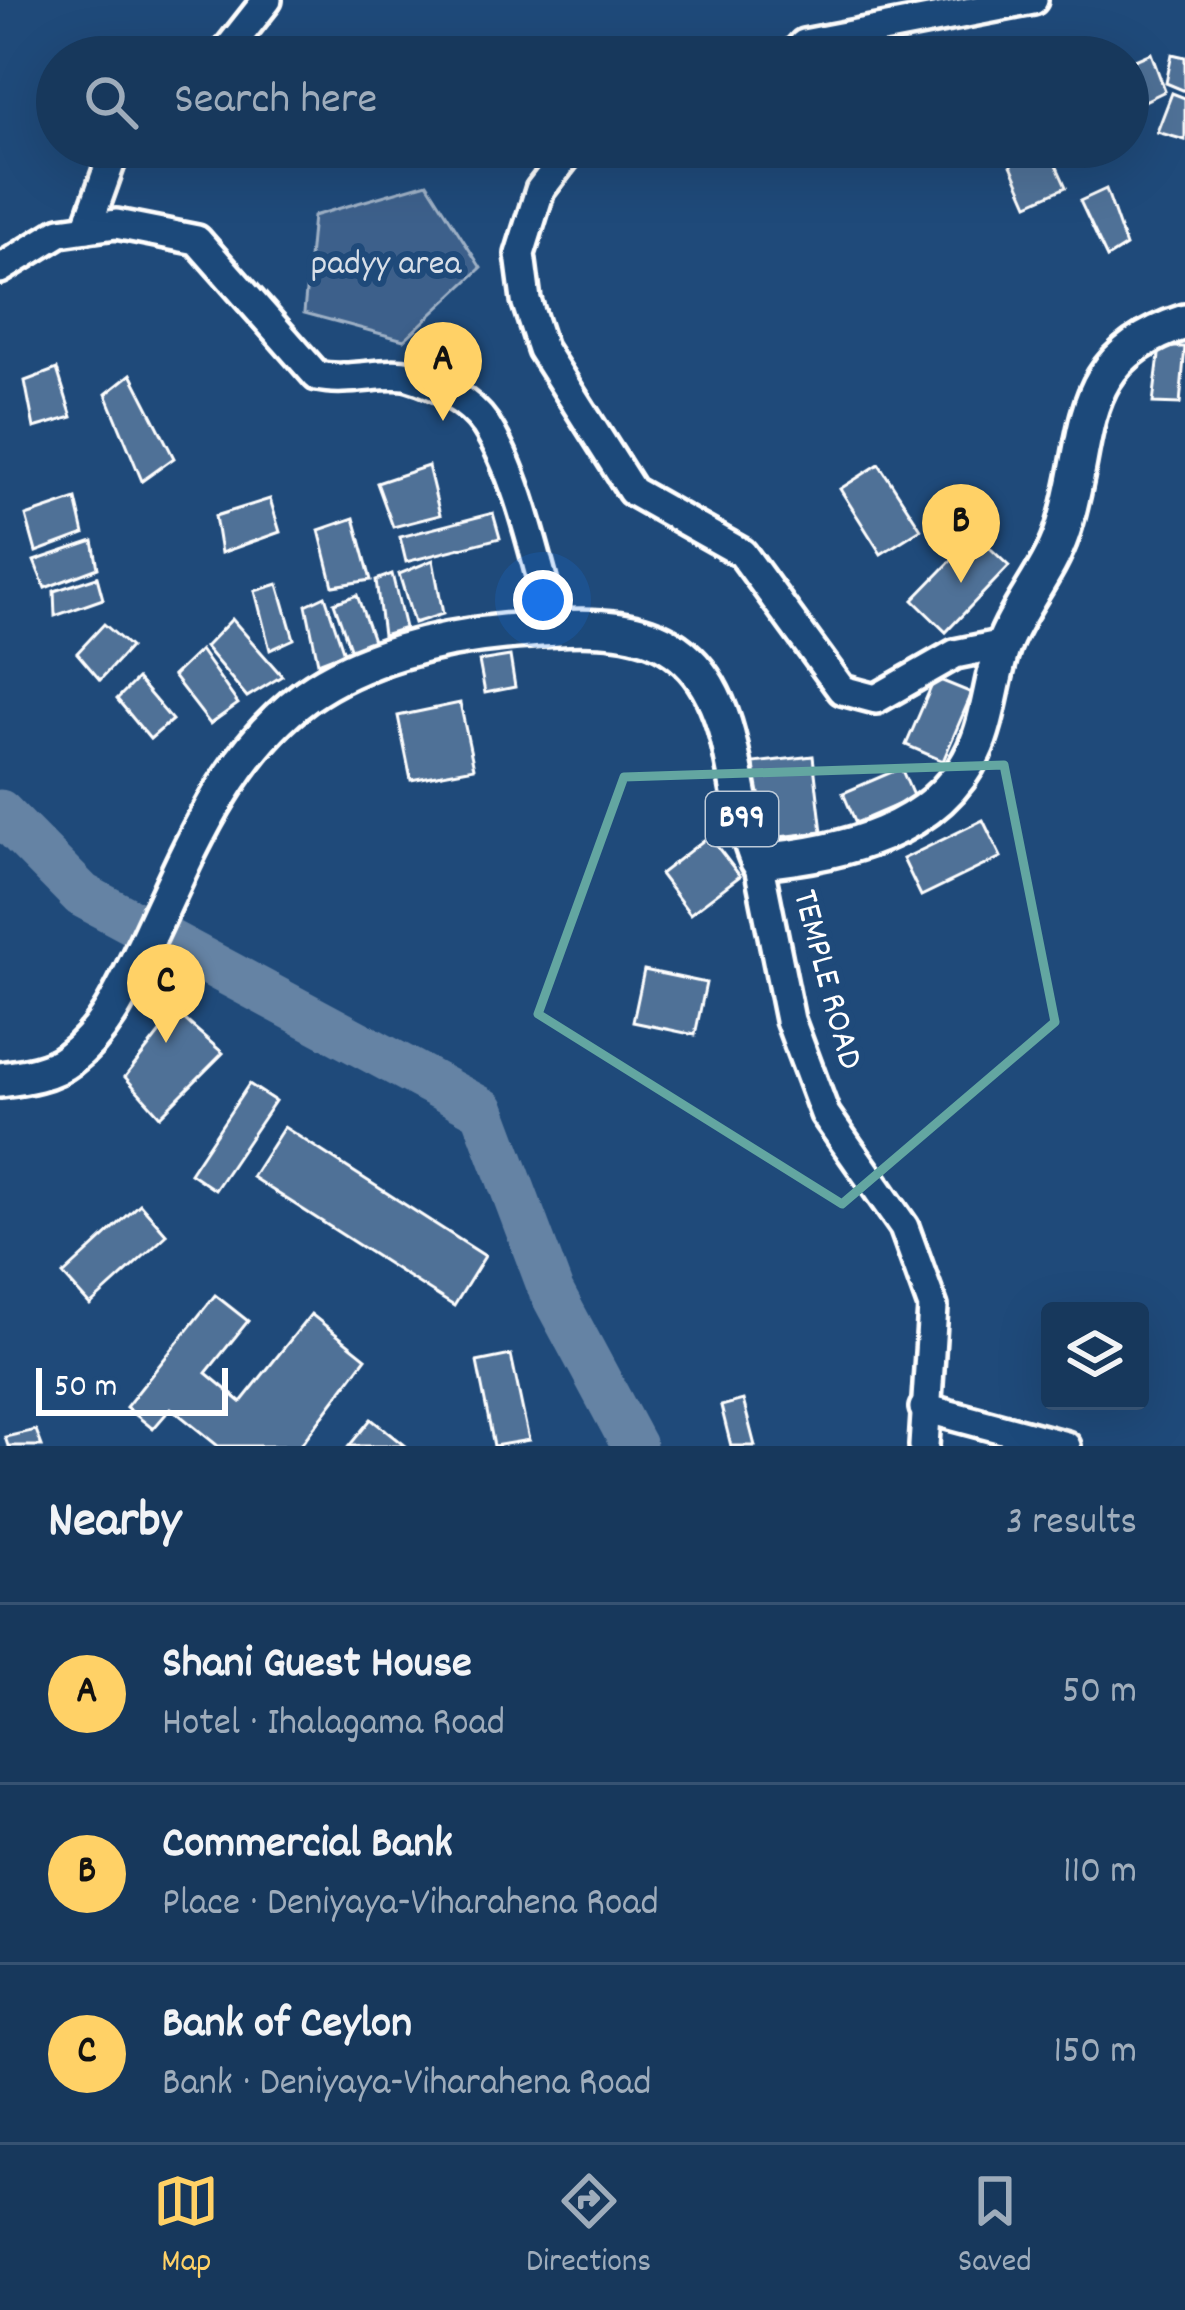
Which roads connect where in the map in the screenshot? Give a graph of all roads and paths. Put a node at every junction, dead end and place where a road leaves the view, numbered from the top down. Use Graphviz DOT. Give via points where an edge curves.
graph roads {
  1 [pos="267,0"];
  2 [pos="1033,0"];
  3 [pos="239,36"];
  4 [pos="846,36"];
  5 [pos="108,168"];
  6 [pos="557,168"];
  7 [pos="87,228"];
  8 [pos="0,269"];
  9 [pos="1185,322"];
  10 [pos="555,627"];
  11 [pos="1004,644"];
  12 [pos="758,861"];
  13 [pos="0,1079"];
  14 [pos="924,1408"];
  15 [pos="924,1446"];
  16 [pos="1066,1446"];
  1 -- 3 [label="street"];
  2 -- 4 [label="street"];
  5 -- 7 [label="street"];
  6 -- 11 [label="street" via="540,190 520,254 526,300 542,349 632,491 742,553 842,690 876,699 955,654"];
  7 -- 8 [label="street" via="60,232"];
  7 -- 10 [label="street" via="116,224 196,240 317,376 347,382 403,374 452,394 485,424"];
  9 -- 11 [label="main road, B99" via="1148,334 1092,394 1062,534"];
  10 -- 12 [label="main road, B99" via="639,631 689,659 710,689 729,744 746,839"];
  10 -- 13 [label="main road, B99" via="482,634 340,674 302,699 255,746 197,834 92,1039 64,1064"];
  11 -- 12 [label="main road, B99" via="976,747 955,787 921,817 874,837"];
  12 -- 14 [label="street, TEMPLE ROAD" via="790,1020 825,1114 904,1226 933,1307"];
  14 -- 15 [label="street, TEMPLE ROAD"];
  14 -- 16 [label="street"];
}
